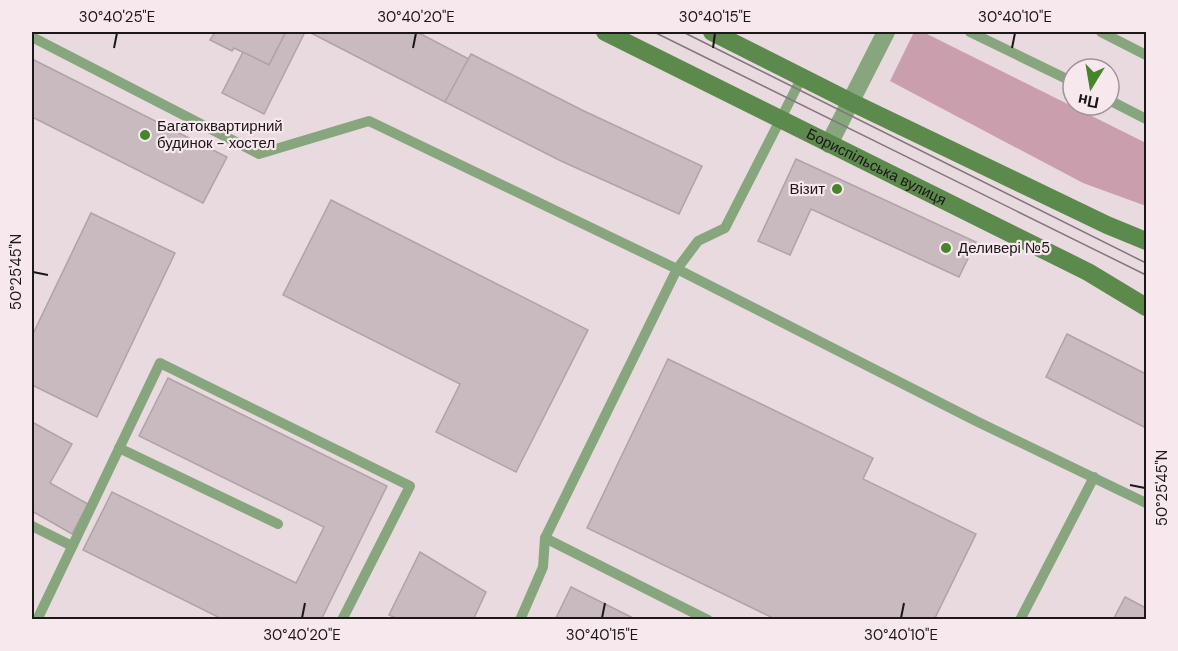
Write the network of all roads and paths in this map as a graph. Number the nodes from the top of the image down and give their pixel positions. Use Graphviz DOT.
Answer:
graph roads {
  1 [pos="605,32"];
  2 [pos="712,32"];
  3 [pos="886,32"];
  4 [pos="970,32"];
  5 [pos="1101,32"];
  6 [pos="32,37"];
  7 [pos="1146,55"];
  8 [pos="1061,76"];
  9 [pos="802,77"];
  10 [pos="851,102"];
  11 [pos="1121,106"];
  12 [pos="1146,119"];
  13 [pos="780,120"];
  14 [pos="830,144"];
  15 [pos="1146,241"];
  16 [pos="677,269"];
  17 [pos="1146,307"];
  18 [pos="119,448"];
  19 [pos="1094,477"];
  20 [pos="1146,503"];
  21 [pos="278,524"];
  22 [pos="32,526"];
  23 [pos="544,538"];
  24 [pos="72,546"];
  25 [pos="37,620"];
  26 [pos="342,620"];
  27 [pos="520,620"];
  28 [pos="708,620"];
  29 [pos="1020,620"];
  1 -- 13 [label="main road, Бориспільська вулиця"];
  2 -- 9 [label="main road"];
  3 -- 10 [label="street"];
  4 -- 8 [label="lane"];
  5 -- 7 [label="lane"];
  6 -- 16 [label="lane"];
  9 -- 10 [label="main road"];
  9 -- 13 [label="lane"];
  10 -- 14 [label="street"];
  10 -- 15 [label="main road"];
  11 -- 12 [label="lane"];
  13 -- 14 [label="main road, Бориспільська вулиця"];
  13 -- 16 [label="lane"];
  14 -- 17 [label="main road, Бориспільська вулиця"];
  16 -- 19 [label="lane"];
  16 -- 23 [label="lane"];
  18 -- 21 [label="lane"];
  18 -- 24 [label="lane"];
  18 -- 26 [label="lane"];
  19 -- 20 [label="lane"];
  19 -- 29 [label="lane"];
  22 -- 24 [label="lane"];
  23 -- 27 [label="lane"];
  23 -- 28 [label="lane"];
  24 -- 25 [label="lane"];
}
